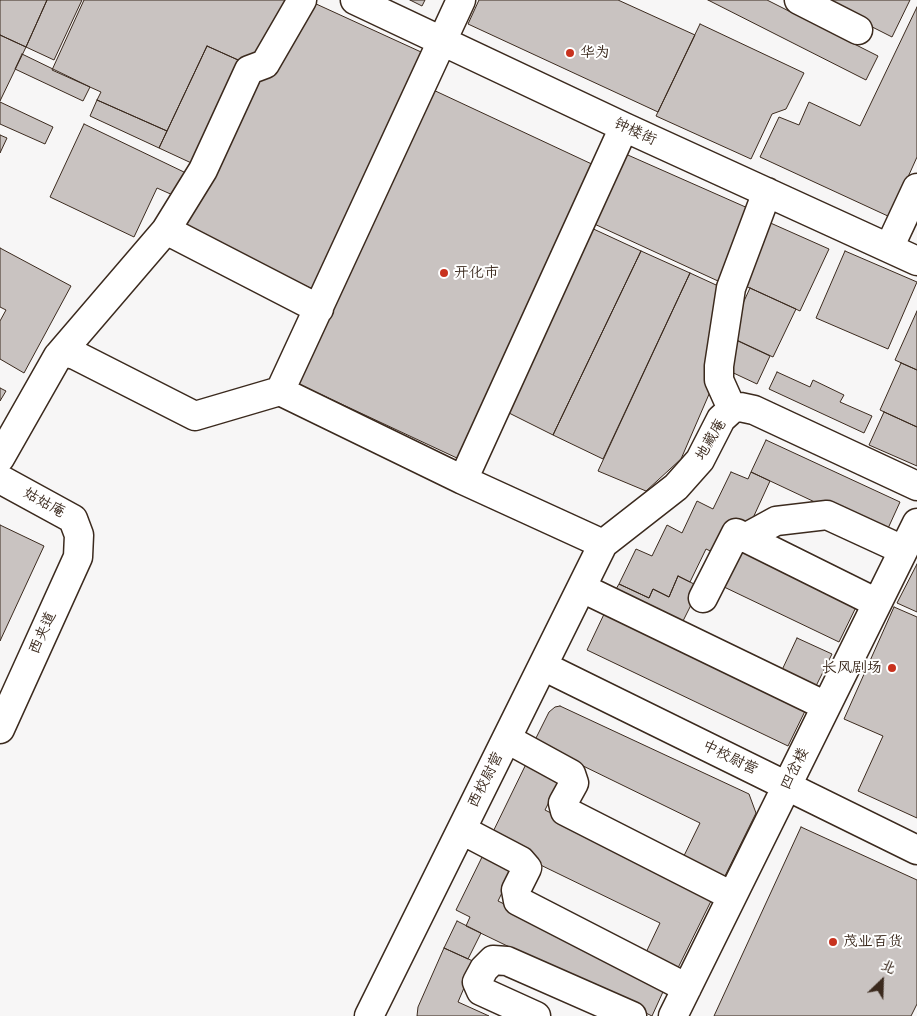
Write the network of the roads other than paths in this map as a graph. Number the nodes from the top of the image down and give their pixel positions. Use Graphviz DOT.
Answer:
graph roads {
  1 [pos="302,0"];
  2 [pos="354,0"];
  3 [pos="461,0"];
  4 [pos="799,0"];
  5 [pos="858,30"];
  6 [pos="443,42"];
  7 [pos="624,127"];
  8 [pos="917,188"];
  9 [pos="767,192"];
  10 [pos="166,230"];
  11 [pos="890,248"];
  12 [pos="917,261"];
  13 [pos="319,309"];
  14 [pos="58,356"];
  15 [pos="280,391"];
  16 [pos="732,409"];
  17 [pos="0,458"];
  18 [pos="0,479"];
  19 [pos="463,480"];
  20 [pos="917,486"];
  21 [pos="0,488"];
  22 [pos="917,523"];
  23 [pos="74,534"];
  24 [pos="745,538"];
  25 [pos="604,544"];
  26 [pos="903,550"];
  27 [pos="582,588"];
  28 [pos="703,598"];
  29 [pos="877,603"];
  30 [pos="543,666"];
  31 [pos="0,706"];
  32 [pos="826,706"];
  33 [pos="0,730"];
  34 [pos="507,739"];
  35 [pos="786,786"];
  36 [pos="462,830"];
  37 [pos="917,850"];
  38 [pos="732,896"];
  39 [pos="686,988"];
  40 [pos="585,1007"];
  41 [pos="369,1016"];
  42 [pos="536,1016"];
  43 [pos="632,1016"];
  44 [pos="673,1016"];
  1 -- 10 [label="street"];
  2 -- 6 [label="street, 钟楼街"];
  3 -- 6 [label="street"];
  4 -- 5 [label="street"];
  6 -- 7 [label="street, 钟楼街"];
  6 -- 13 [label="street"];
  7 -- 9 [label="street, 钟楼街"];
  7 -- 19 [label="street"];
  8 -- 11 [label="street"];
  9 -- 11 [label="street, 钟楼街"];
  9 -- 16 [label="street"];
  10 -- 13 [label="street"];
  10 -- 14 [label="street"];
  11 -- 12 [label="street, 钟楼街"];
  13 -- 15 [label="street"];
  14 -- 15 [label="street"];
  14 -- 17 [label="street"];
  15 -- 19 [label="street"];
  16 -- 20 [label="street, 地藏庵"];
  16 -- 25 [label="street, 地藏庵"];
  18 -- 23 [label="street, 姑姑庵"];
  19 -- 25 [label="street"];
  21 -- 23 [label="street, 姑姑庵"];
  22 -- 26 [label="street, 四岔楼"];
  23 -- 31 [label="street, 西夹道"];
  23 -- 33 [label="street, 西夹道"];
  24 -- 26 [label="street"];
  24 -- 28 [label="street"];
  24 -- 29 [label="street"];
  25 -- 27 [label="street, 西校尉营"];
  26 -- 29 [label="street, 四岔楼"];
  27 -- 30 [label="street, 西校尉营"];
  27 -- 32 [label="street"];
  29 -- 32 [label="street, 四岔楼"];
  30 -- 34 [label="street, 西校尉营"];
  30 -- 35 [label="street, 中校尉营"];
  32 -- 35 [label="street, 四岔楼"];
  34 -- 36 [label="street, 西校尉营"];
  34 -- 38 [label="street"];
  35 -- 37 [label="street, 中校尉营"];
  35 -- 38 [label="street, 四岔楼"];
  36 -- 39 [label="street"];
  36 -- 41 [label="street, 西校尉营"];
  38 -- 39 [label="street, 四岔楼"];
  39 -- 44 [label="street, 四岔楼"];
  40 -- 42 [label="street"];
  40 -- 43 [label="street"];
}
